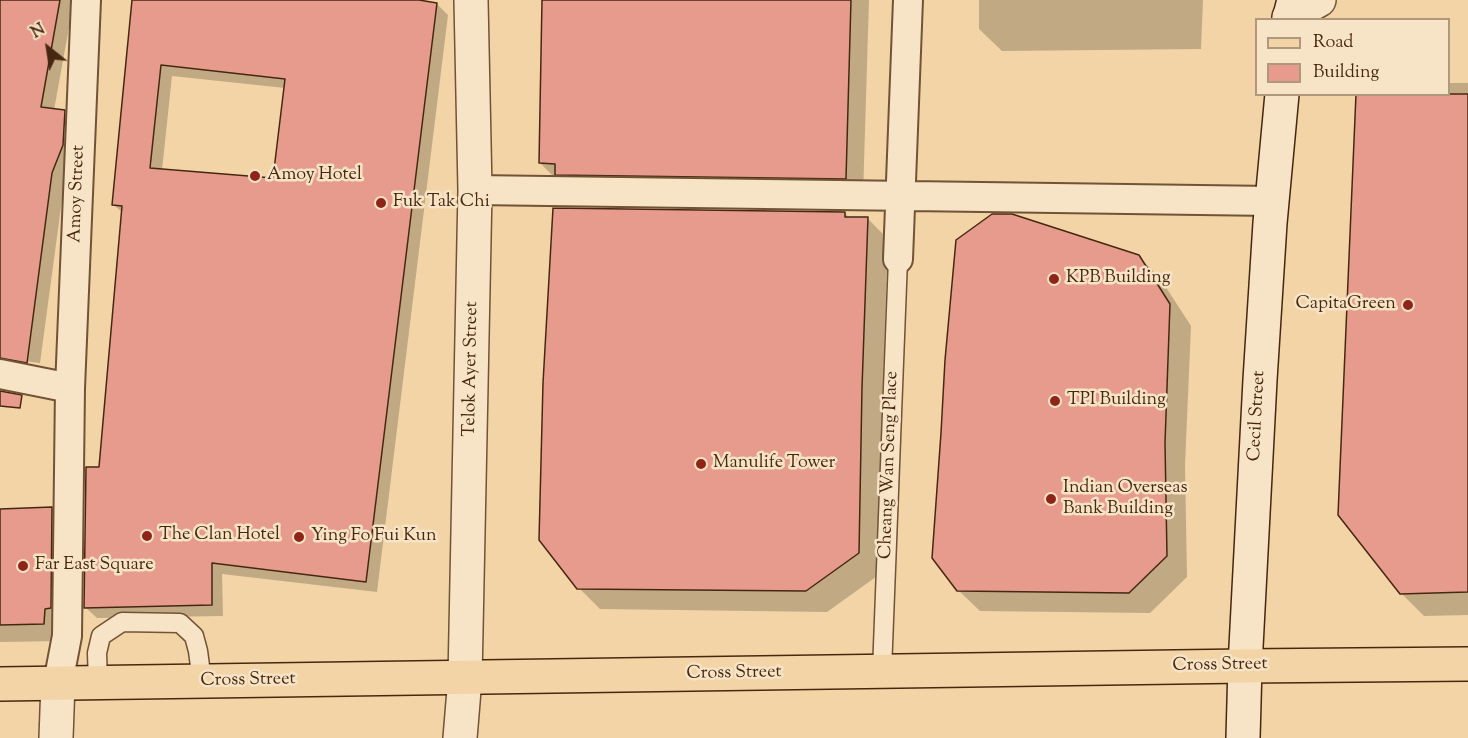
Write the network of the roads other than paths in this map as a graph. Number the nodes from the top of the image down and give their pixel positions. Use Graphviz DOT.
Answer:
graph roads {
  1 [pos="86,0"];
  2 [pos="471,0"];
  3 [pos="908,0"];
  4 [pos="1319,0"];
  5 [pos="1291,12"];
  6 [pos="1282,96"];
  7 [pos="475,190"];
  8 [pos="900,196"];
  9 [pos="1272,201"];
  10 [pos="898,259"];
  11 [pos="0,374"];
  12 [pos="70,388"];
  13 [pos="1468,664"];
  14 [pos="1245,666"];
  15 [pos="882,671"];
  16 [pos="465,678"];
  17 [pos="202,681"];
  18 [pos="58,683"];
  19 [pos="98,683"];
  20 [pos="0,684"];
  21 [pos="56,738"];
  22 [pos="460,738"];
  23 [pos="1243,738"];
  1 -- 12 [label="street, Amoy Street"];
  2 -- 7 [label="street, Telok Ayer Street"];
  3 -- 8 [label="street"];
  4 -- 5 [label="street"];
  6 -- 9 [label="street, Cecil Street"];
  7 -- 8 [label="street"];
  7 -- 16 [label="street, Telok Ayer Street"];
  8 -- 9 [label="street"];
  8 -- 10 [label="street"];
  9 -- 14 [label="street, Cecil Street"];
  10 -- 15 [label="lane, Cheang Wan Seng Place"];
  11 -- 12 [label="street"];
  12 -- 18 [label="street, Amoy Street"];
  13 -- 14 [label="main road, Cross Street"];
  14 -- 15 [label="main road, Cross Street"];
  14 -- 23 [label="street, Cecil Street"];
  15 -- 16 [label="main road, Cross Street"];
  16 -- 17 [label="main road, Cross Street"];
  16 -- 22 [label="street, Telok Ayer Street"];
  17 -- 19 [label="main road, Cross Street"];
  17 -- 19 [label="lane"];
  18 -- 19 [label="main road, Cross Street"];
  18 -- 20 [label="main road, Cross Street"];
  18 -- 21 [label="street"];
}
